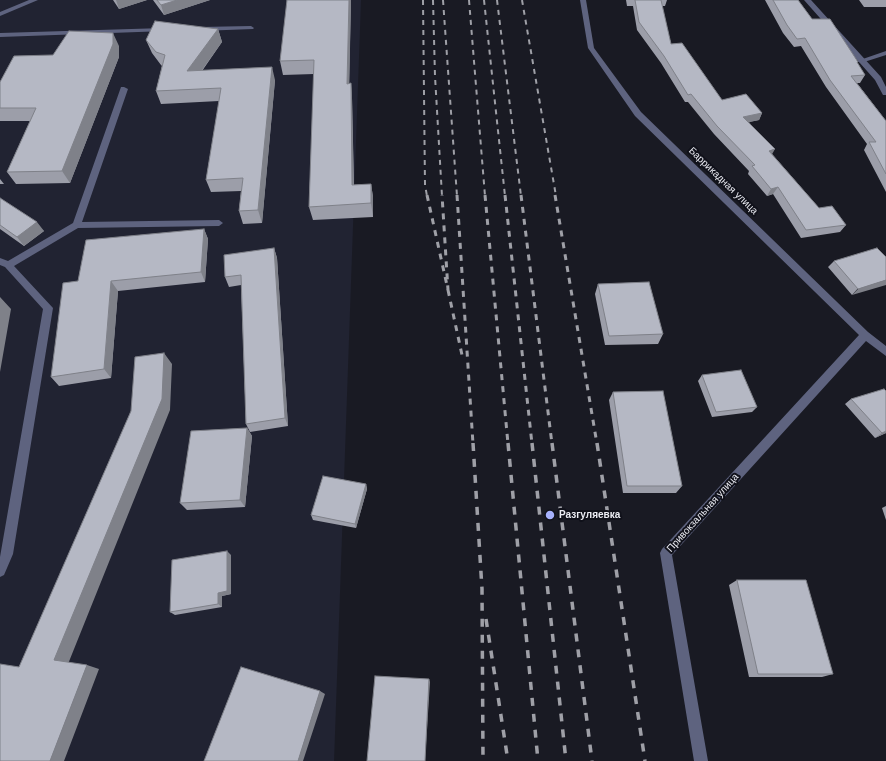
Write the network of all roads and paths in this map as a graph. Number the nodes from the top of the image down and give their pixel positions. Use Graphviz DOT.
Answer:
graph roads {
  1 [pos="35,0"];
  2 [pos="583,0"];
  3 [pos="807,0"];
  4 [pos="0,14"];
  5 [pos="251,28"];
  6 [pos="189,29"];
  7 [pos="174,30"];
  8 [pos="0,35"];
  9 [pos="886,53"];
  10 [pos="861,61"];
  11 [pos="124,89"];
  12 [pos="886,93"];
  13 [pos="219,223"];
  14 [pos="77,225"];
  15 [pos="4,263"];
  16 [pos="865,335"];
  17 [pos="886,352"];
  18 [pos="0,571"];
  19 [pos="701,761"];
  1 -- 4 [label="street"];
  2 -- 16 [label="street, Баррикадная улица"];
  3 -- 10 [label="street"];
  5 -- 6 [label="street"];
  7 -- 8 [label="street"];
  9 -- 10 [label="street"];
  10 -- 12 [label="street"];
  11 -- 14 [label="street"];
  13 -- 14 [label="street"];
  14 -- 15 [label="street"];
  15 -- 18 [label="street"];
  16 -- 17 [label="street, Баррикадная улица"];
  16 -- 19 [label="street, Привокзальная улица"];
}
